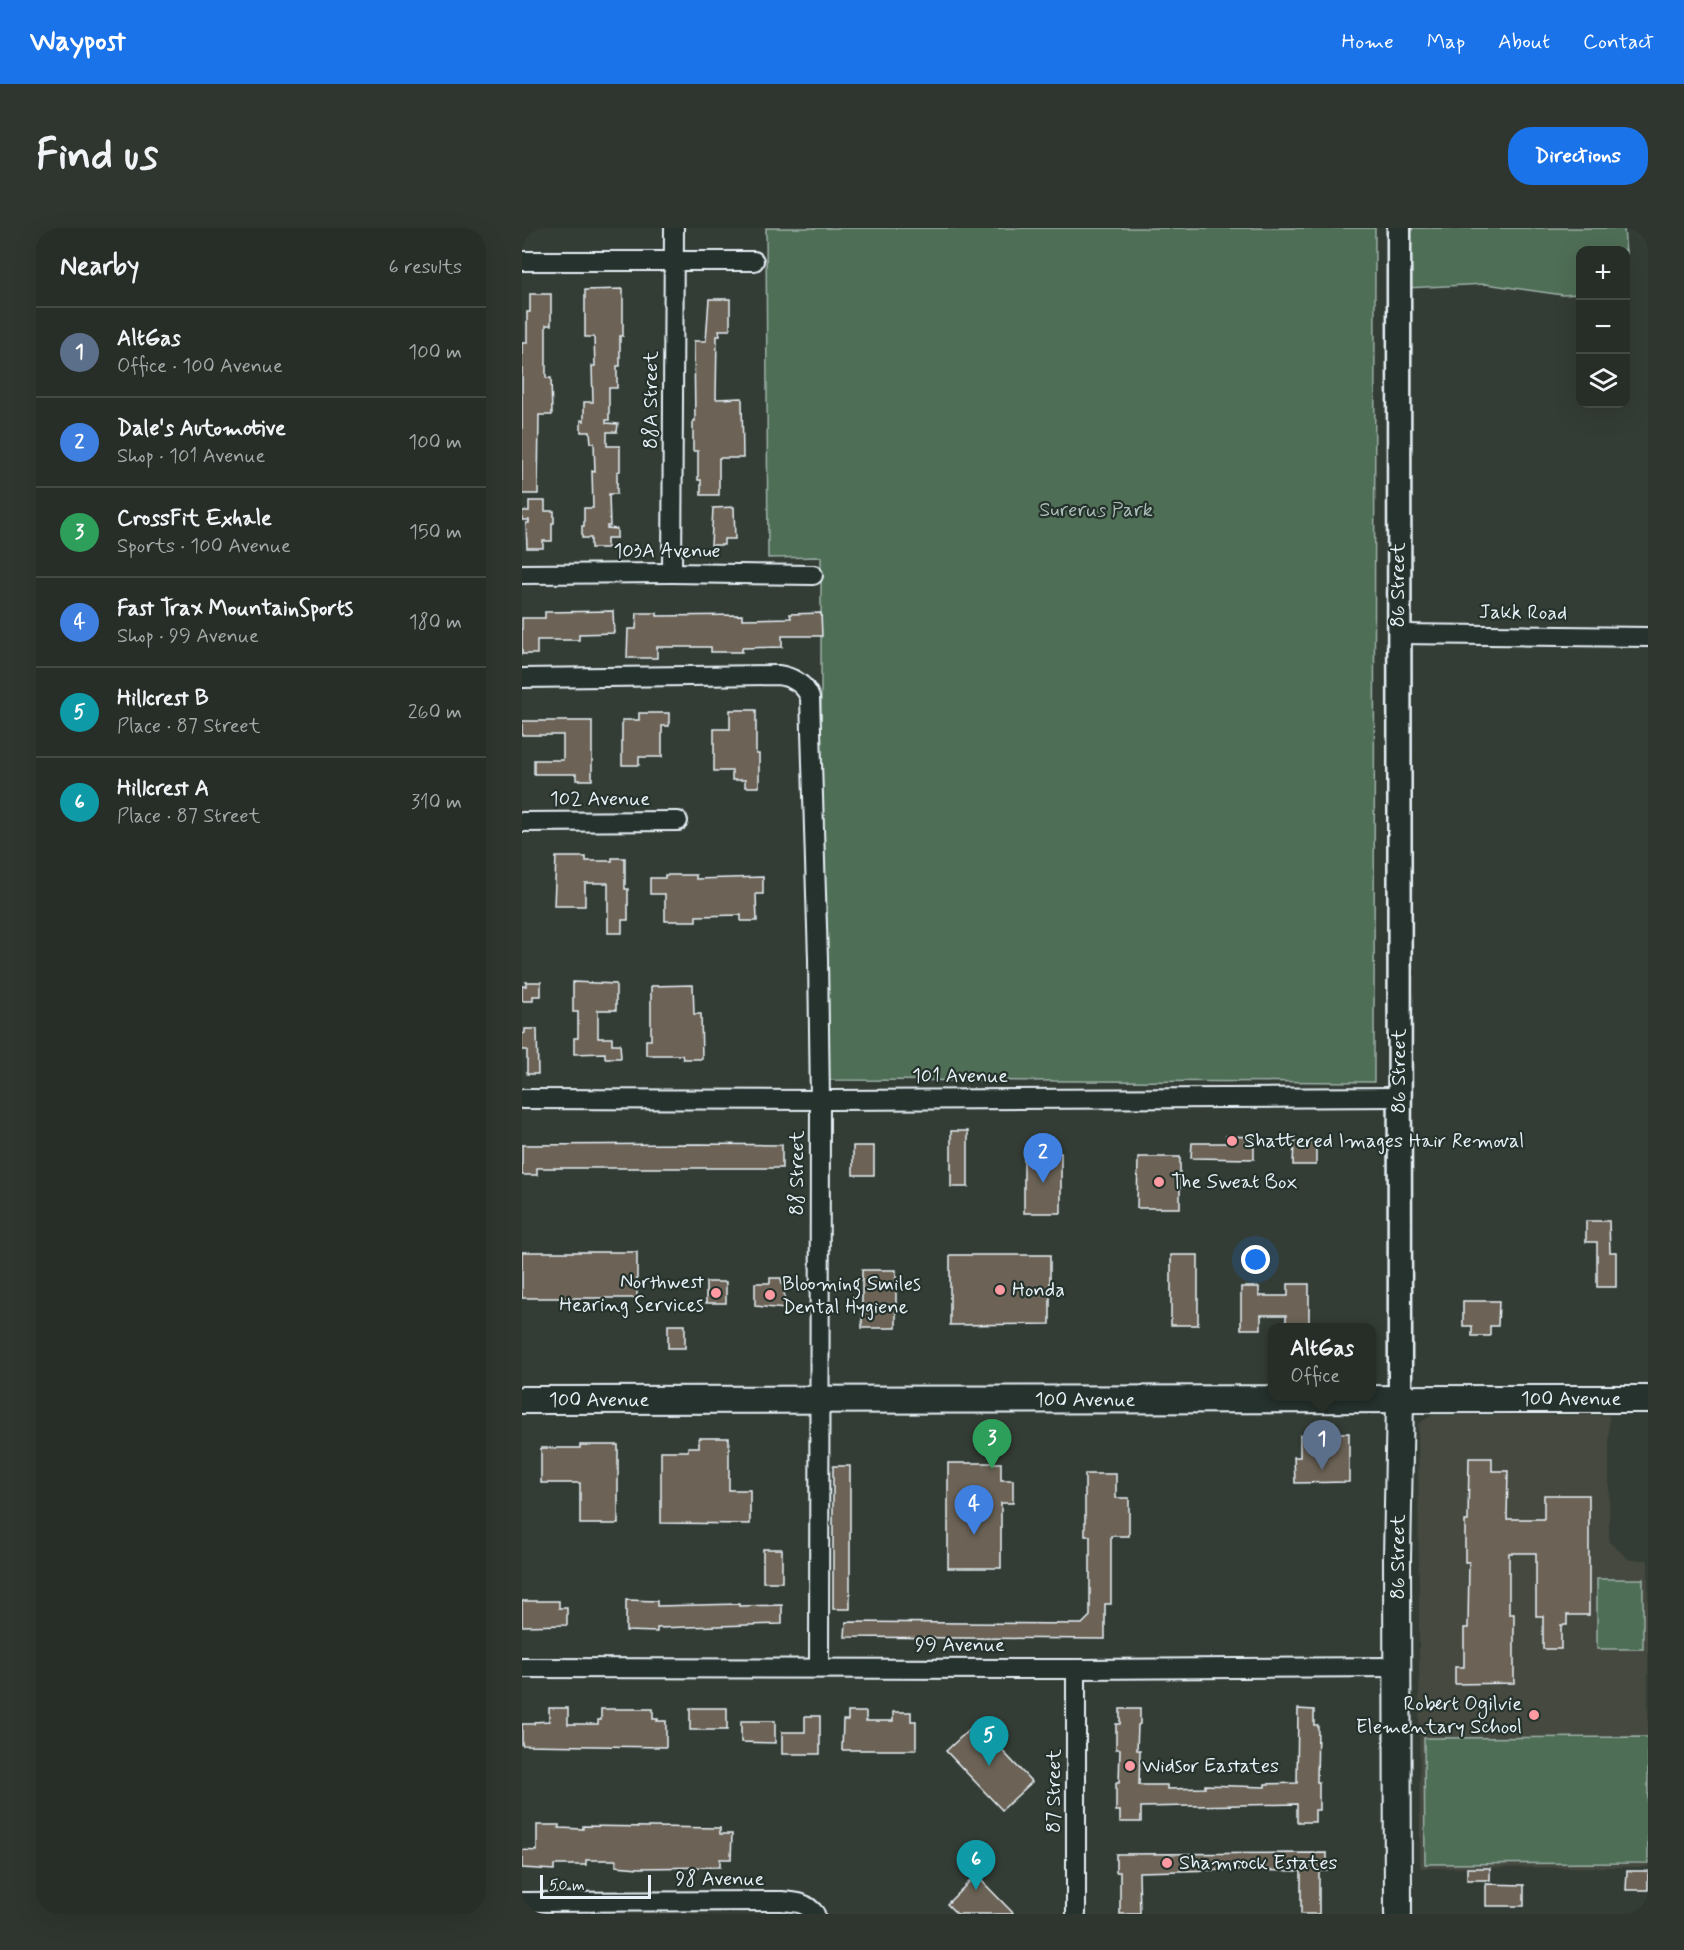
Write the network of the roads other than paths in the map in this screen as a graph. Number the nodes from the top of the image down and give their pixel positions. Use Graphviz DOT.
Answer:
graph roads {
  1 [pos="674,228"];
  2 [pos="1399,228"];
  3 [pos="522,261"];
  4 [pos="674,261"];
  5 [pos="754,261"];
  6 [pos="672,573"];
  7 [pos="522,574"];
  8 [pos="813,575"];
  9 [pos="1398,634"];
  10 [pos="1648,637"];
  11 [pos="522,678"];
  12 [pos="678,821"];
  13 [pos="522,822"];
  14 [pos="1399,1097"];
  15 [pos="522,1099"];
  16 [pos="820,1100"];
  17 [pos="1648,1399"];
  18 [pos="522,1400"];
  19 [pos="1268,1400"];
  20 [pos="1376,1400"];
  21 [pos="1400,1400"];
  22 [pos="819,1401"];
  23 [pos="819,1667"];
  24 [pos="1397,1667"];
  25 [pos="522,1668"];
  26 [pos="1076,1669"];
  27 [pos="522,1902"];
  28 [pos="812,1911"];
  29 [pos="1076,1914"];
  30 [pos="1398,1914"];
  1 -- 4 [label="street, 88A Street"];
  2 -- 9 [label="street, 86 Street"];
  3 -- 4 [label="street"];
  4 -- 5 [label="street"];
  4 -- 6 [label="street, 88A Street"];
  6 -- 7 [label="street, 103A Avenue"];
  6 -- 8 [label="street, 103A Avenue"];
  9 -- 10 [label="street, Jakk Road"];
  9 -- 14 [label="street, 86 Street"];
  11 -- 16 [label="street, 88 Street"];
  12 -- 13 [label="street, 102 Avenue"];
  14 -- 16 [label="street, 101 Avenue"];
  14 -- 21 [label="street, 86 Street"];
  15 -- 16 [label="street, 101 Avenue"];
  16 -- 22 [label="street, 88 Street"];
  17 -- 21 [label="main road, 100 Avenue"];
  18 -- 22 [label="main road, 100 Avenue"];
  19 -- 22 [label="main road, 100 Avenue"];
  20 -- 21 [label="main road, 100 Avenue"];
  21 -- 24 [label="main road, 86 Street"];
  22 -- 23 [label="street, 88 Street"];
  23 -- 25 [label="street, 99 Avenue"];
  23 -- 26 [label="street, 99 Avenue"];
  24 -- 26 [label="street, 99 Avenue"];
  24 -- 30 [label="main road, 86 Street"];
  26 -- 29 [label="street, 87 Street"];
  27 -- 28 [label="street, 98 Avenue"];
}
